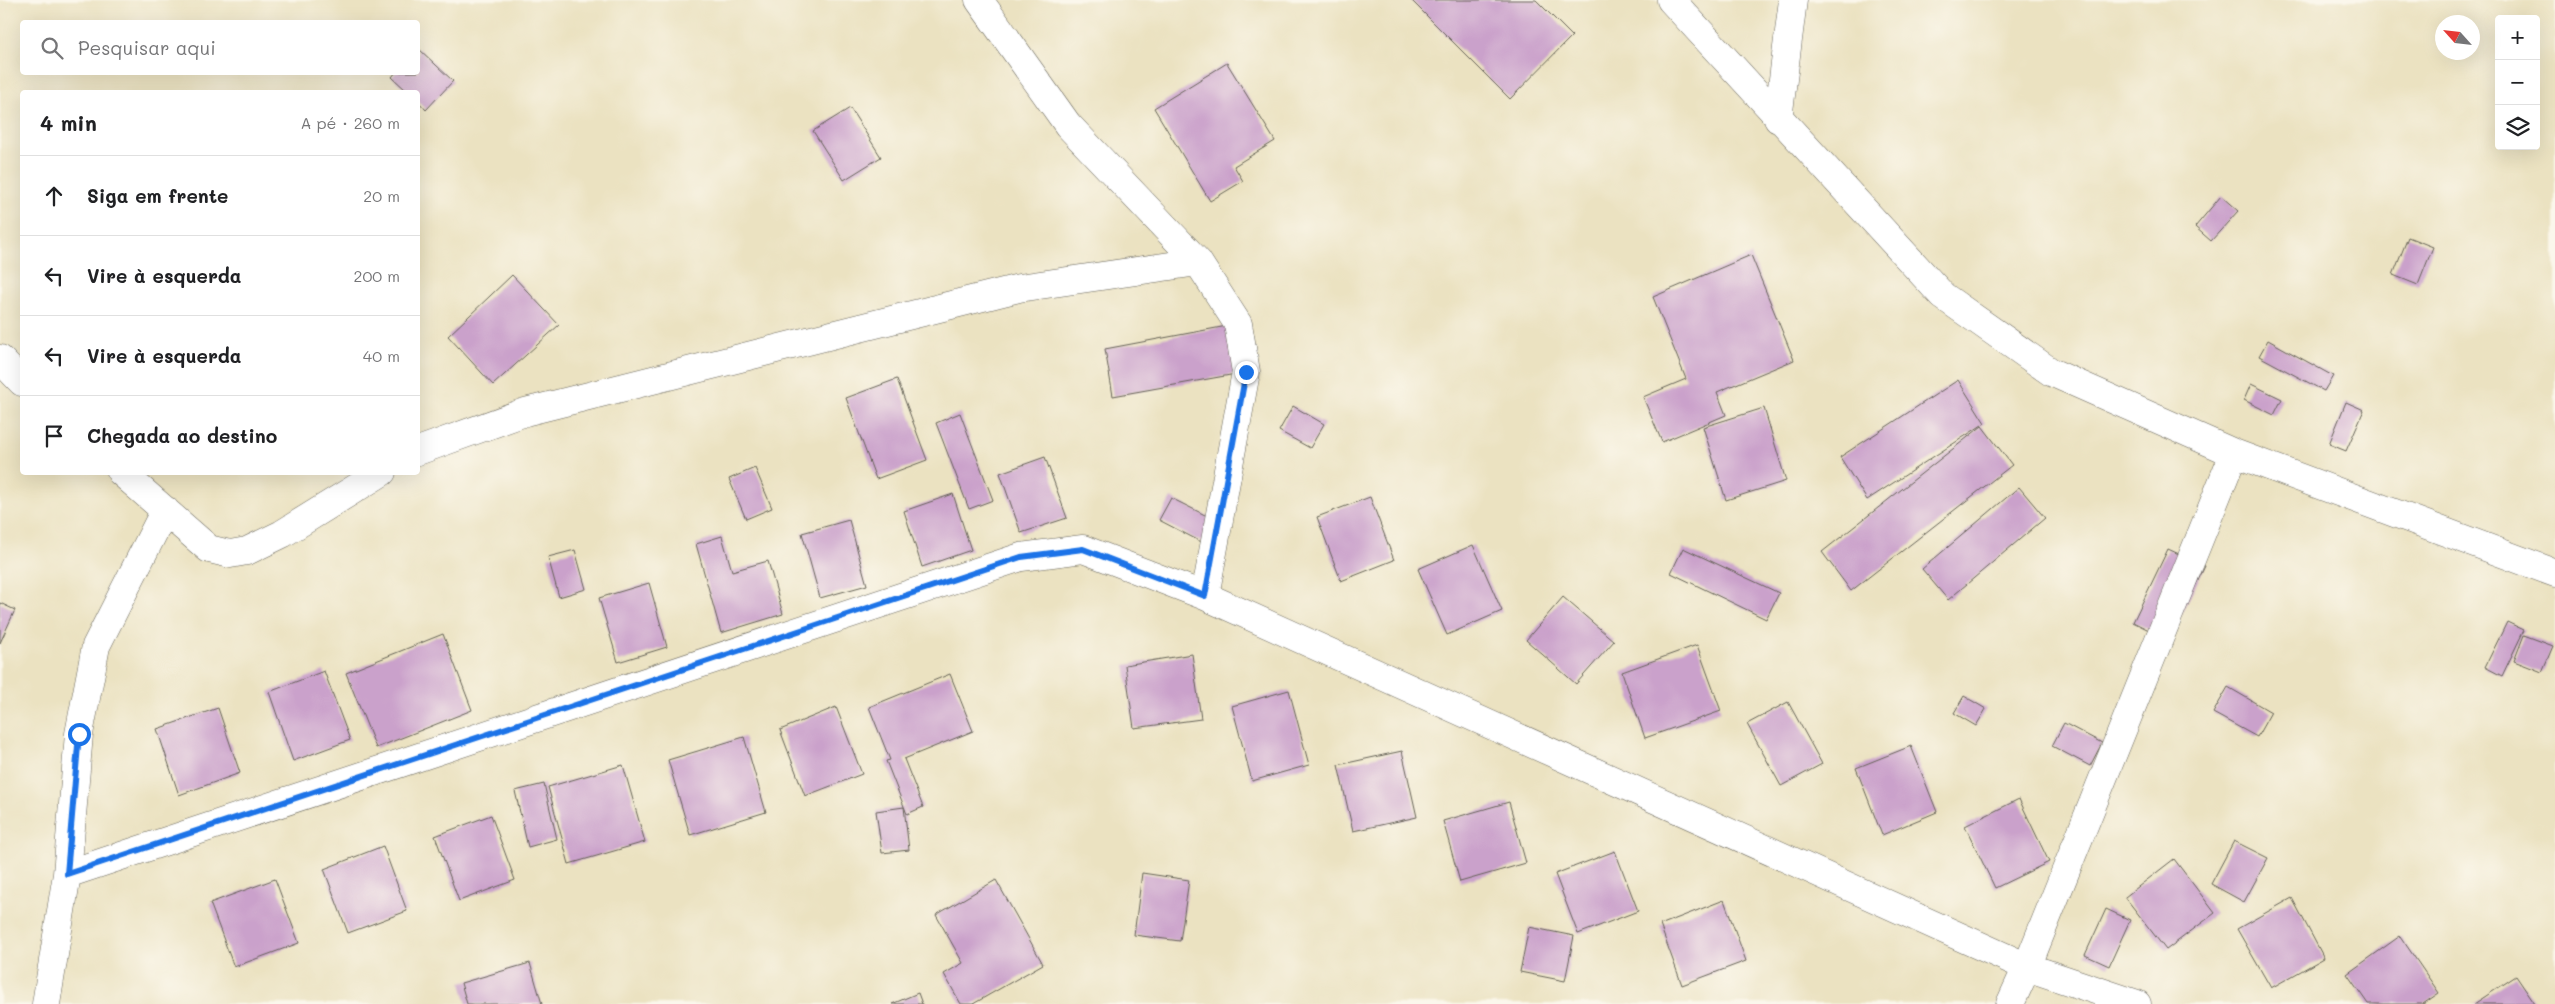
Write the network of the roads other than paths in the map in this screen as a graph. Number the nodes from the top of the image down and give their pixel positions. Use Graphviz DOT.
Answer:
graph roads {
  1 [pos="978,0"];
  2 [pos="1671,0"];
  3 [pos="1793,0"];
  4 [pos="1778,119"];
  5 [pos="1198,262"];
  6 [pos="0,359"];
  7 [pos="20,380"];
  8 [pos="420,450"];
  9 [pos="2234,453"];
  10 [pos="124,475"];
  11 [pos="377,475"];
  12 [pos="165,510"];
  13 [pos="2555,573"];
  14 [pos="1205,596"];
  15 [pos="67,874"];
  16 [pos="2027,967"];
  17 [pos="46,1004"];
  18 [pos="2010,1004"];
  19 [pos="2137,1004"];
  1 -- 5 [label="street"];
  2 -- 4 [label="street"];
  3 -- 4 [label="street"];
  4 -- 9 [label="street"];
  5 -- 8 [label="street"];
  5 -- 14 [label="street"];
  6 -- 7 [label="street"];
  9 -- 13 [label="street"];
  9 -- 16 [label="street"];
  10 -- 12 [label="street"];
  11 -- 12 [label="street"];
  12 -- 15 [label="street"];
  14 -- 15 [label="street"];
  14 -- 16 [label="street"];
  15 -- 17 [label="street"];
  16 -- 18 [label="street"];
  16 -- 19 [label="street"];
}
